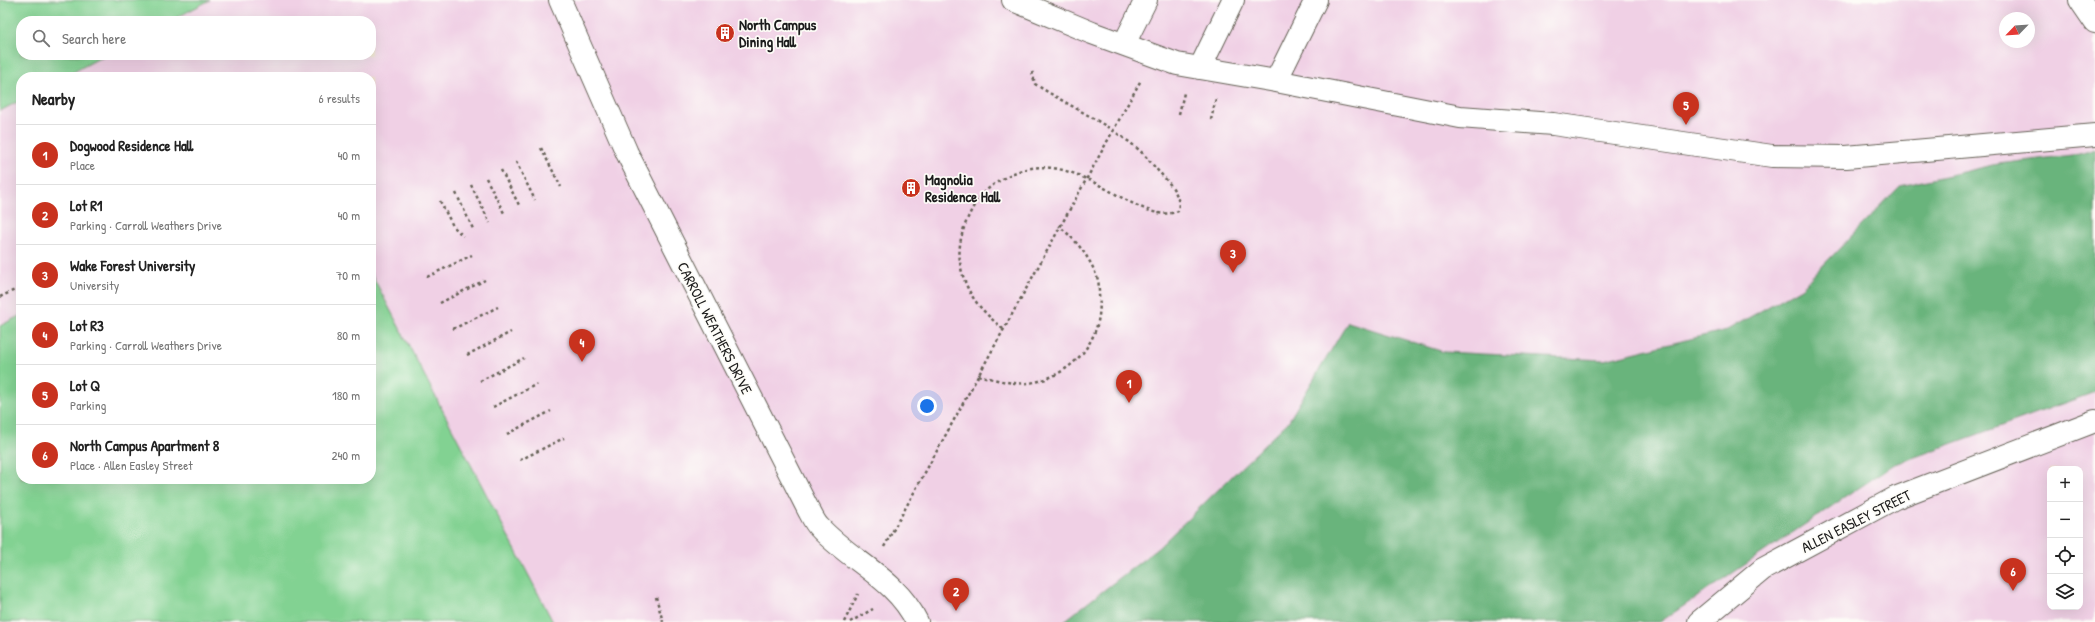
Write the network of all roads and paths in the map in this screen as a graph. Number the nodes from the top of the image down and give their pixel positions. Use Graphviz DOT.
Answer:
graph roads {
  1 [pos="560,0"];
  2 [pos="1014,0"];
  3 [pos="1146,0"];
  4 [pos="1233,0"];
  5 [pos="1316,0"];
  6 [pos="2080,0"];
  7 [pos="1057,8"];
  8 [pos="2095,22"];
  9 [pos="1124,44"];
  10 [pos="1200,68"];
  11 [pos="1032,71"];
  12 [pos="1142,77"];
  13 [pos="1276,81"];
  14 [pos="1112,130"];
  15 [pos="2095,135"];
  16 [pos="541,148"];
  17 [pos="516,162"];
  18 [pos="501,170"];
  19 [pos="486,178"];
  20 [pos="1086,178"];
  21 [pos="471,185"];
  22 [pos="561,187"];
  23 [pos="456,193"];
  24 [pos="535,200"];
  25 [pos="440,201"];
  26 [pos="520,207"];
  27 [pos="505,215"];
  28 [pos="490,223"];
  29 [pos="1059,226"];
  30 [pos="474,231"];
  31 [pos="463,236"];
  32 [pos="472,255"];
  33 [pos="427,277"];
  34 [pos="485,280"];
  35 [pos="16,290"];
  36 [pos="0,298"];
  37 [pos="440,303"];
  38 [pos="498,307"];
  39 [pos="453,329"];
  40 [pos="1003,329"];
  41 [pos="511,332"];
  42 [pos="467,355"];
  43 [pos="524,358"];
  44 [pos="978,375"];
  45 [pos="480,381"];
  46 [pos="537,384"];
  47 [pos="493,408"];
  48 [pos="551,412"];
  49 [pos="2095,421"];
  50 [pos="507,434"];
  51 [pos="564,438"];
  52 [pos="520,460"];
  53 [pos="882,550"];
  54 [pos="859,592"];
  55 [pos="656,597"];
  56 [pos="663,622"];
  57 [pos="844,622"];
  58 [pos="917,622"];
  59 [pos="1699,622"];
  1 -- 58 [label="street, CARROLL WEATHERS DRIVE"];
  2 -- 7 [label="street"];
  3 -- 9 [label="street"];
  4 -- 10 [label="street"];
  5 -- 13 [label="street"];
  6 -- 8 [label="street"];
  7 -- 9 [label="street"];
  9 -- 10 [label="street"];
  10 -- 13 [label="street"];
  11 -- 14 [label="path"];
  12 -- 14 [label="path"];
  13 -- 15 [label="street"];
  14 -- 20 [label="path"];
  14 -- 20 [label="path"];
  16 -- 22 [label="path"];
  17 -- 24 [label="path"];
  18 -- 26 [label="path"];
  19 -- 27 [label="path"];
  20 -- 29 [label="path"];
  20 -- 40 [label="path"];
  21 -- 28 [label="path"];
  23 -- 30 [label="path"];
  25 -- 31 [label="path"];
  29 -- 40 [label="path"];
  29 -- 44 [label="path"];
  32 -- 33 [label="path"];
  34 -- 37 [label="path"];
  35 -- 36 [label="path"];
  38 -- 39 [label="path"];
  40 -- 44 [label="path"];
  41 -- 42 [label="path"];
  43 -- 45 [label="path"];
  44 -- 53 [label="path"];
  46 -- 47 [label="path"];
  48 -- 50 [label="path"];
  49 -- 59 [label="street, ALLEN EASLEY STREET"];
  51 -- 52 [label="path"];
  54 -- 57 [label="path"];
  55 -- 56 [label="path"];
}
